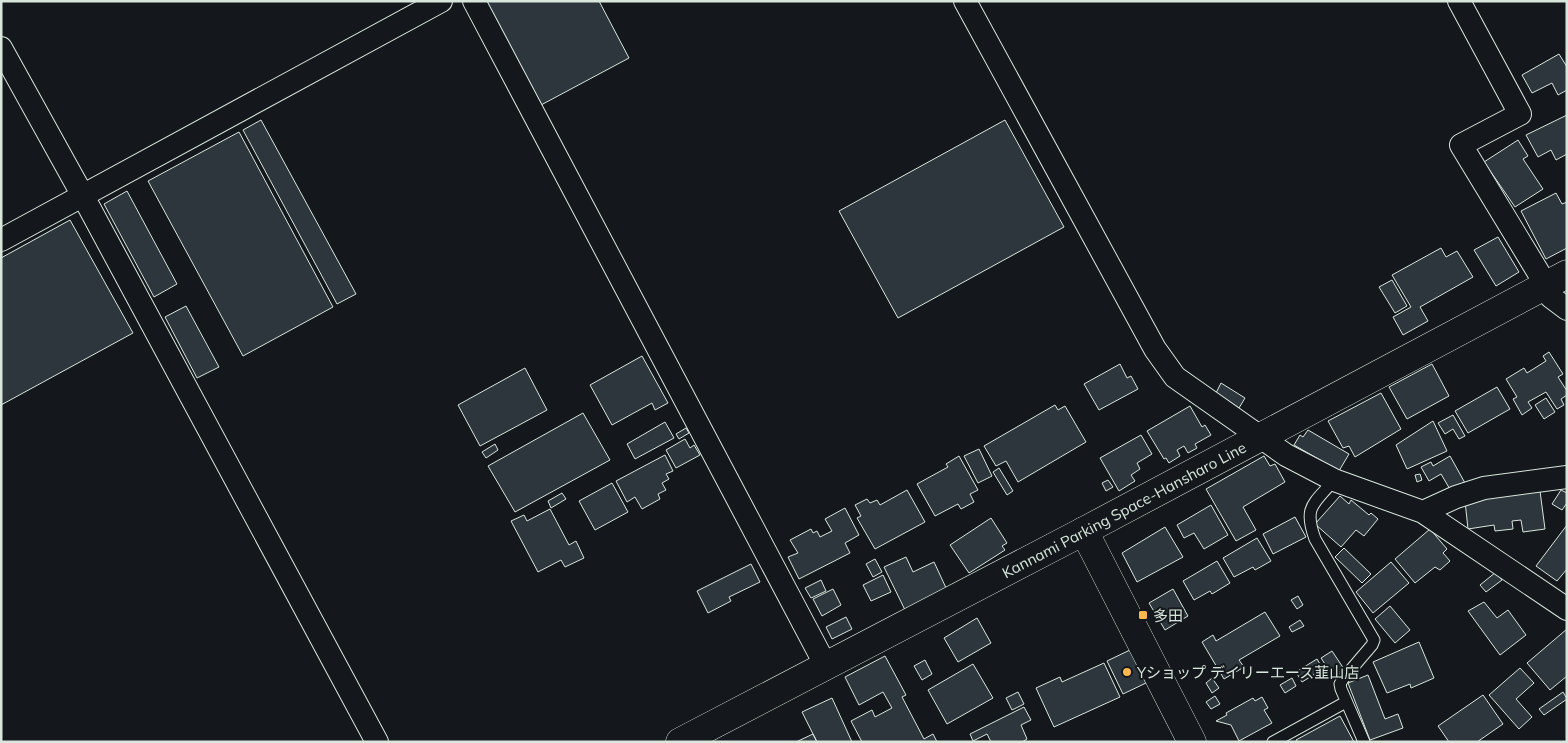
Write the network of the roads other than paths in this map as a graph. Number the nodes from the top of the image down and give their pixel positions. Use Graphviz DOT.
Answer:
graph roads {
  1 [pos="441,1"];
  2 [pos="474,1"];
  3 [pos="966,1"];
  4 [pos="1459,1"];
  5 [pos="1,48"];
  6 [pos="83,196"];
  7 [pos="1,240"];
  8 [pos="1552,282"];
  9 [pos="1567,310"];
  10 [pos="1259,437"];
  11 [pos="1567,477"];
  12 [pos="1334,480"];
  13 [pos="1423,512"];
  14 [pos="1084,531"];
  15 [pos="1567,609"];
  16 [pos="826,666"];
  17 [pos="1346,702"];
  18 [pos="377,742"];
  19 [pos="680,742"];
  20 [pos="1192,742"];
  21 [pos="1273,742"];
  22 [pos="1364,742"];
  1 -- 6 [label="street"];
  2 -- 16 [label="street"];
  3 -- 10 [label="street"];
  4 -- 8 [label="street"];
  5 -- 6 [label="street"];
  6 -- 7 [label="street"];
  6 -- 18 [label="street"];
  8 -- 9 [label="street"];
  8 -- 10 [label="main road, Kannami Parking Space-Hansharo Line"];
  10 -- 12 [label="street"];
  10 -- 14 [label="main road, Kannami Parking Space-Hansharo Line"];
  11 -- 13 [label="street"];
  12 -- 13 [label="street"];
  12 -- 17 [label="lane"];
  13 -- 15 [label="street"];
  14 -- 16 [label="main road, Kannami Parking Space-Hansharo Line"];
  14 -- 20 [label="main road"];
  16 -- 19 [label="main road, Kannami Parking Space-Hansharo Line"];
  17 -- 21 [label="lane"];
  17 -- 22 [label="lane"];
}
